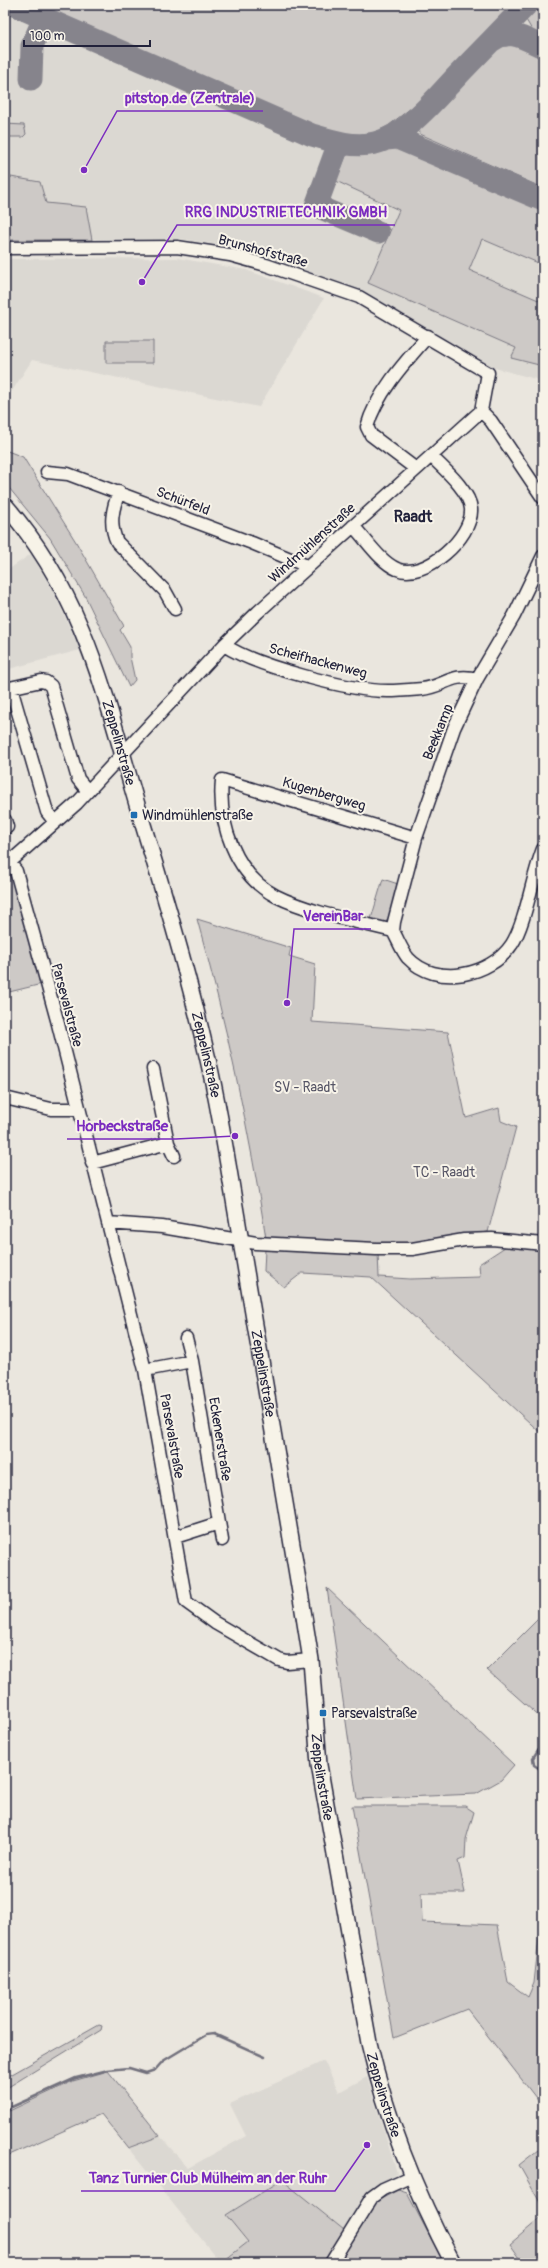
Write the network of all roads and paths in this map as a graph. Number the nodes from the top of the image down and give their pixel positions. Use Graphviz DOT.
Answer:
graph roads {
  1 [pos="5,248"];
  2 [pos="428,336"];
  3 [pos="481,411"];
  4 [pos="432,456"];
  5 [pos="416,469"];
  6 [pos="47,472"];
  7 [pos="118,492"];
  8 [pos="543,498"];
  9 [pos="5,505"];
  10 [pos="353,526"];
  11 [pos="543,556"];
  12 [pos="307,566"];
  13 [pos="175,610"];
  14 [pos="224,645"];
  15 [pos="477,678"];
  16 [pos="8,688"];
  17 [pos="123,754"];
  18 [pos="87,790"];
  19 [pos="55,822"];
  20 [pos="416,838"];
  21 [pos="543,849"];
  22 [pos="8,860"];
  23 [pos="393,931"];
  24 [pos="153,1069"];
  25 [pos="5,1098"];
  26 [pos="78,1109"];
  27 [pos="168,1143"];
  28 [pos="174,1156"];
  29 [pos="92,1163"];
  30 [pos="108,1224"];
  31 [pos="242,1241"];
  32 [pos="543,1244"];
  33 [pos="186,1338"];
  34 [pos="192,1361"];
  35 [pos="146,1370"];
  36 [pos="219,1523"];
  37 [pos="175,1537"];
  38 [pos="222,1540"];
  39 [pos="311,1660"];
  40 [pos="412,2176"];
  41 [pos="332,2263"];
  42 [pos="453,2263"];
  1 -- 2 [label="street, Brunshofstraße"];
  2 -- 3 [label="street, Brunshofstraße"];
  2 -- 5 [label="street"];
  3 -- 4 [label="street, Windmühlenstraße"];
  3 -- 8 [label="street"];
  4 -- 5 [label="street, Windmühlenstraße"];
  4 -- 10 [label="street"];
  5 -- 10 [label="street, Windmühlenstraße"];
  6 -- 7 [label="street, Schürfeld"];
  7 -- 12 [label="street, Schürfeld"];
  7 -- 13 [label="street"];
  9 -- 17 [label="main road, Zeppelinstraße"];
  10 -- 12 [label="street, Windmühlenstraße"];
  11 -- 15 [label="street, Beekkamp"];
  12 -- 14 [label="street, Windmühlenstraße"];
  14 -- 15 [label="street, Scheifhackenweg"];
  14 -- 17 [label="street, Windmühlenstraße"];
  15 -- 20 [label="street, Beekkamp"];
  16 -- 18 [label="street"];
  16 -- 19 [label="street"];
  17 -- 18 [label="street, Windmühlenstraße"];
  17 -- 31 [label="main road, Zeppelinstraße"];
  18 -- 19 [label="street, Windmühlenstraße"];
  19 -- 22 [label="street, Windmühlenstraße"];
  20 -- 23 [label="street, Beekkamp"];
  20 -- 23 [label="street, Kugenbergweg"];
  21 -- 23 [label="street"];
  22 -- 26 [label="street, Parsevalstraße"];
  24 -- 27 [label="street"];
  25 -- 26 [label="street"];
  26 -- 29 [label="street, Parsevalstraße"];
  27 -- 28 [label="street"];
  27 -- 29 [label="street"];
  29 -- 30 [label="street, Parsevalstraße"];
  30 -- 31 [label="street"];
  30 -- 35 [label="street, Parsevalstraße"];
  31 -- 32 [label="street"];
  31 -- 39 [label="main road, Zeppelinstraße"];
  33 -- 34 [label="street, Eckenerstraße"];
  34 -- 35 [label="street"];
  34 -- 36 [label="street, Eckenerstraße"];
  35 -- 37 [label="street, Parsevalstraße"];
  36 -- 37 [label="street"];
  36 -- 38 [label="street, Eckenerstraße"];
  37 -- 39 [label="street, Parsevalstraße"];
  39 -- 40 [label="main road, Zeppelinstraße"];
  40 -- 41 [label="street"];
  40 -- 42 [label="main road, Zeppelinstraße"];
}
